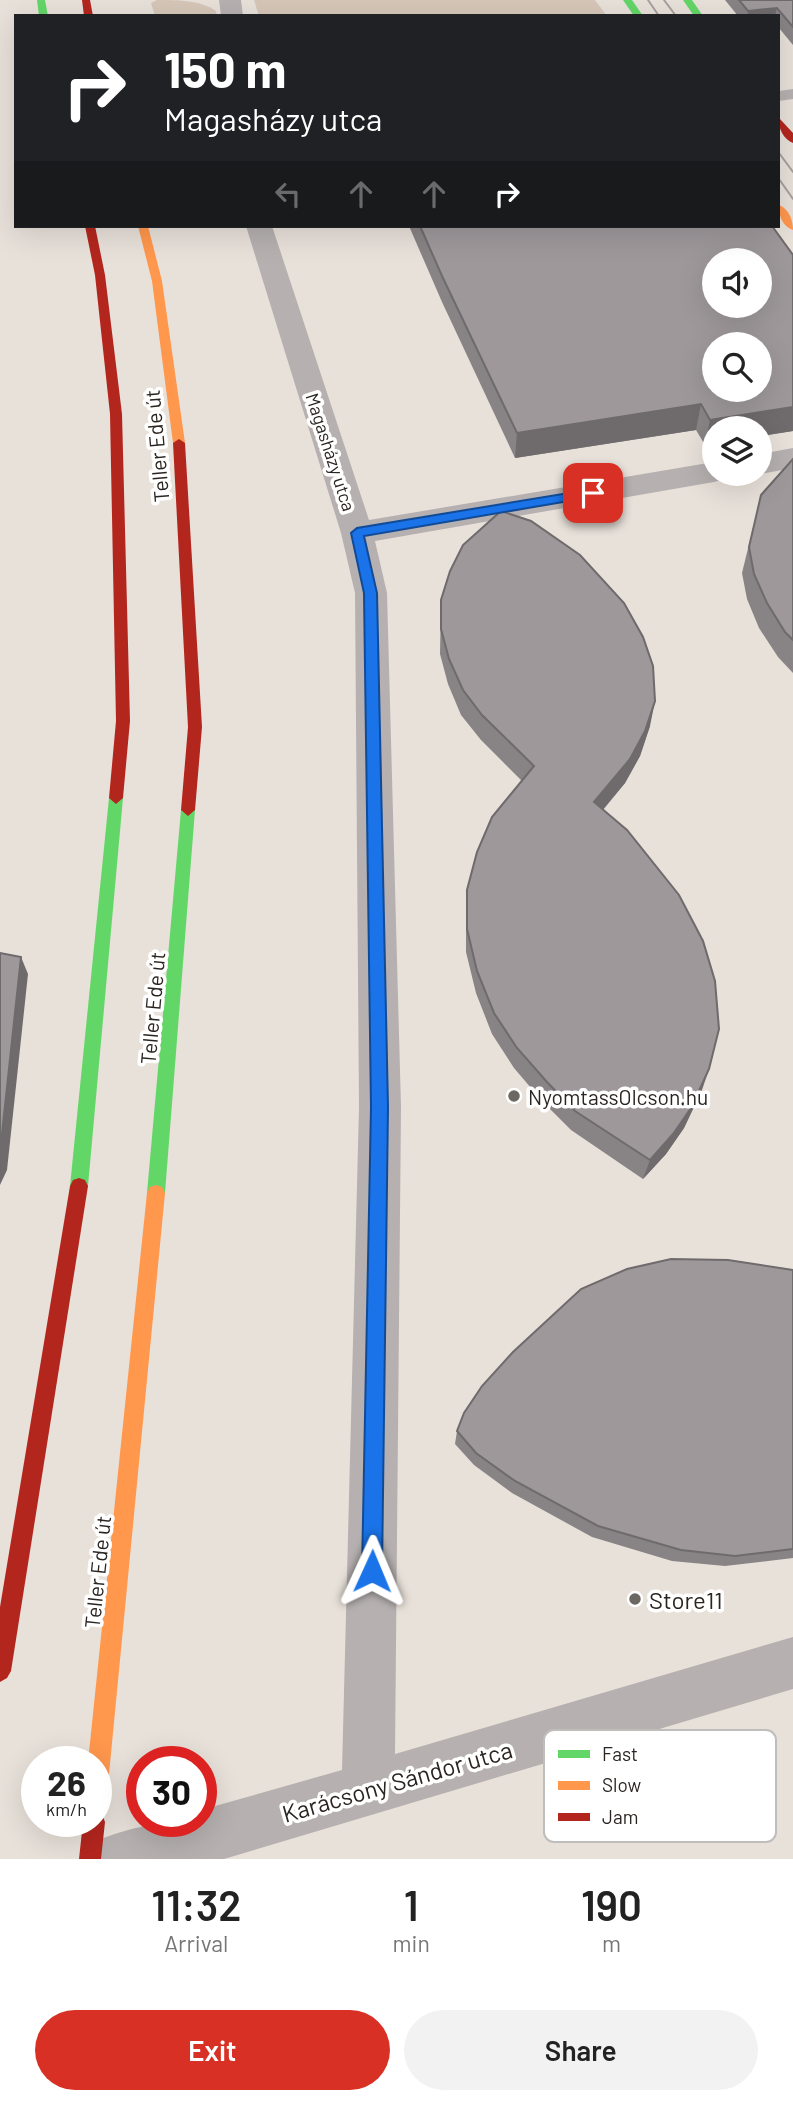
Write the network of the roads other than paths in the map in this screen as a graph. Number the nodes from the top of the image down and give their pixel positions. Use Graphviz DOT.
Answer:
graph roads {
  1 [pos="780,122"];
  2 [pos="793,140"];
  3 [pos="780,209"];
  4 [pos="793,227"];
  5 [pos="90,228"];
  6 [pos="144,228"];
  7 [pos="260,228"];
  8 [pos="793,458"];
  9 [pos="772,462"];
  10 [pos="702,474"];
  11 [pos="357,533"];
  12 [pos="793,1664"];
  13 [pos="0,1671"];
  14 [pos="570,1730"];
  15 [pos="544,1738"];
  16 [pos="101,1746"];
  17 [pos="368,1790"];
  18 [pos="92,1837"];
  19 [pos="90,1859"];
  20 [pos="121,1859"];
  1 -- 2 [label="main road"];
  3 -- 4 [label="main road"];
  5 -- 13 [label="main road, Teller Ede út"];
  6 -- 16 [label="main road, Teller Ede út"];
  7 -- 11 [label="street, Magasházy utca"];
  8 -- 9 [label="street"];
  10 -- 11 [label="street, Magasházy utca"];
  11 -- 17 [label="street"];
  12 -- 14 [label="street, Karácsony Sándor utca"];
  15 -- 17 [label="street, Karácsony Sándor utca"];
  17 -- 20 [label="street, Karácsony Sándor utca"];
  18 -- 19 [label="main road"];
}
